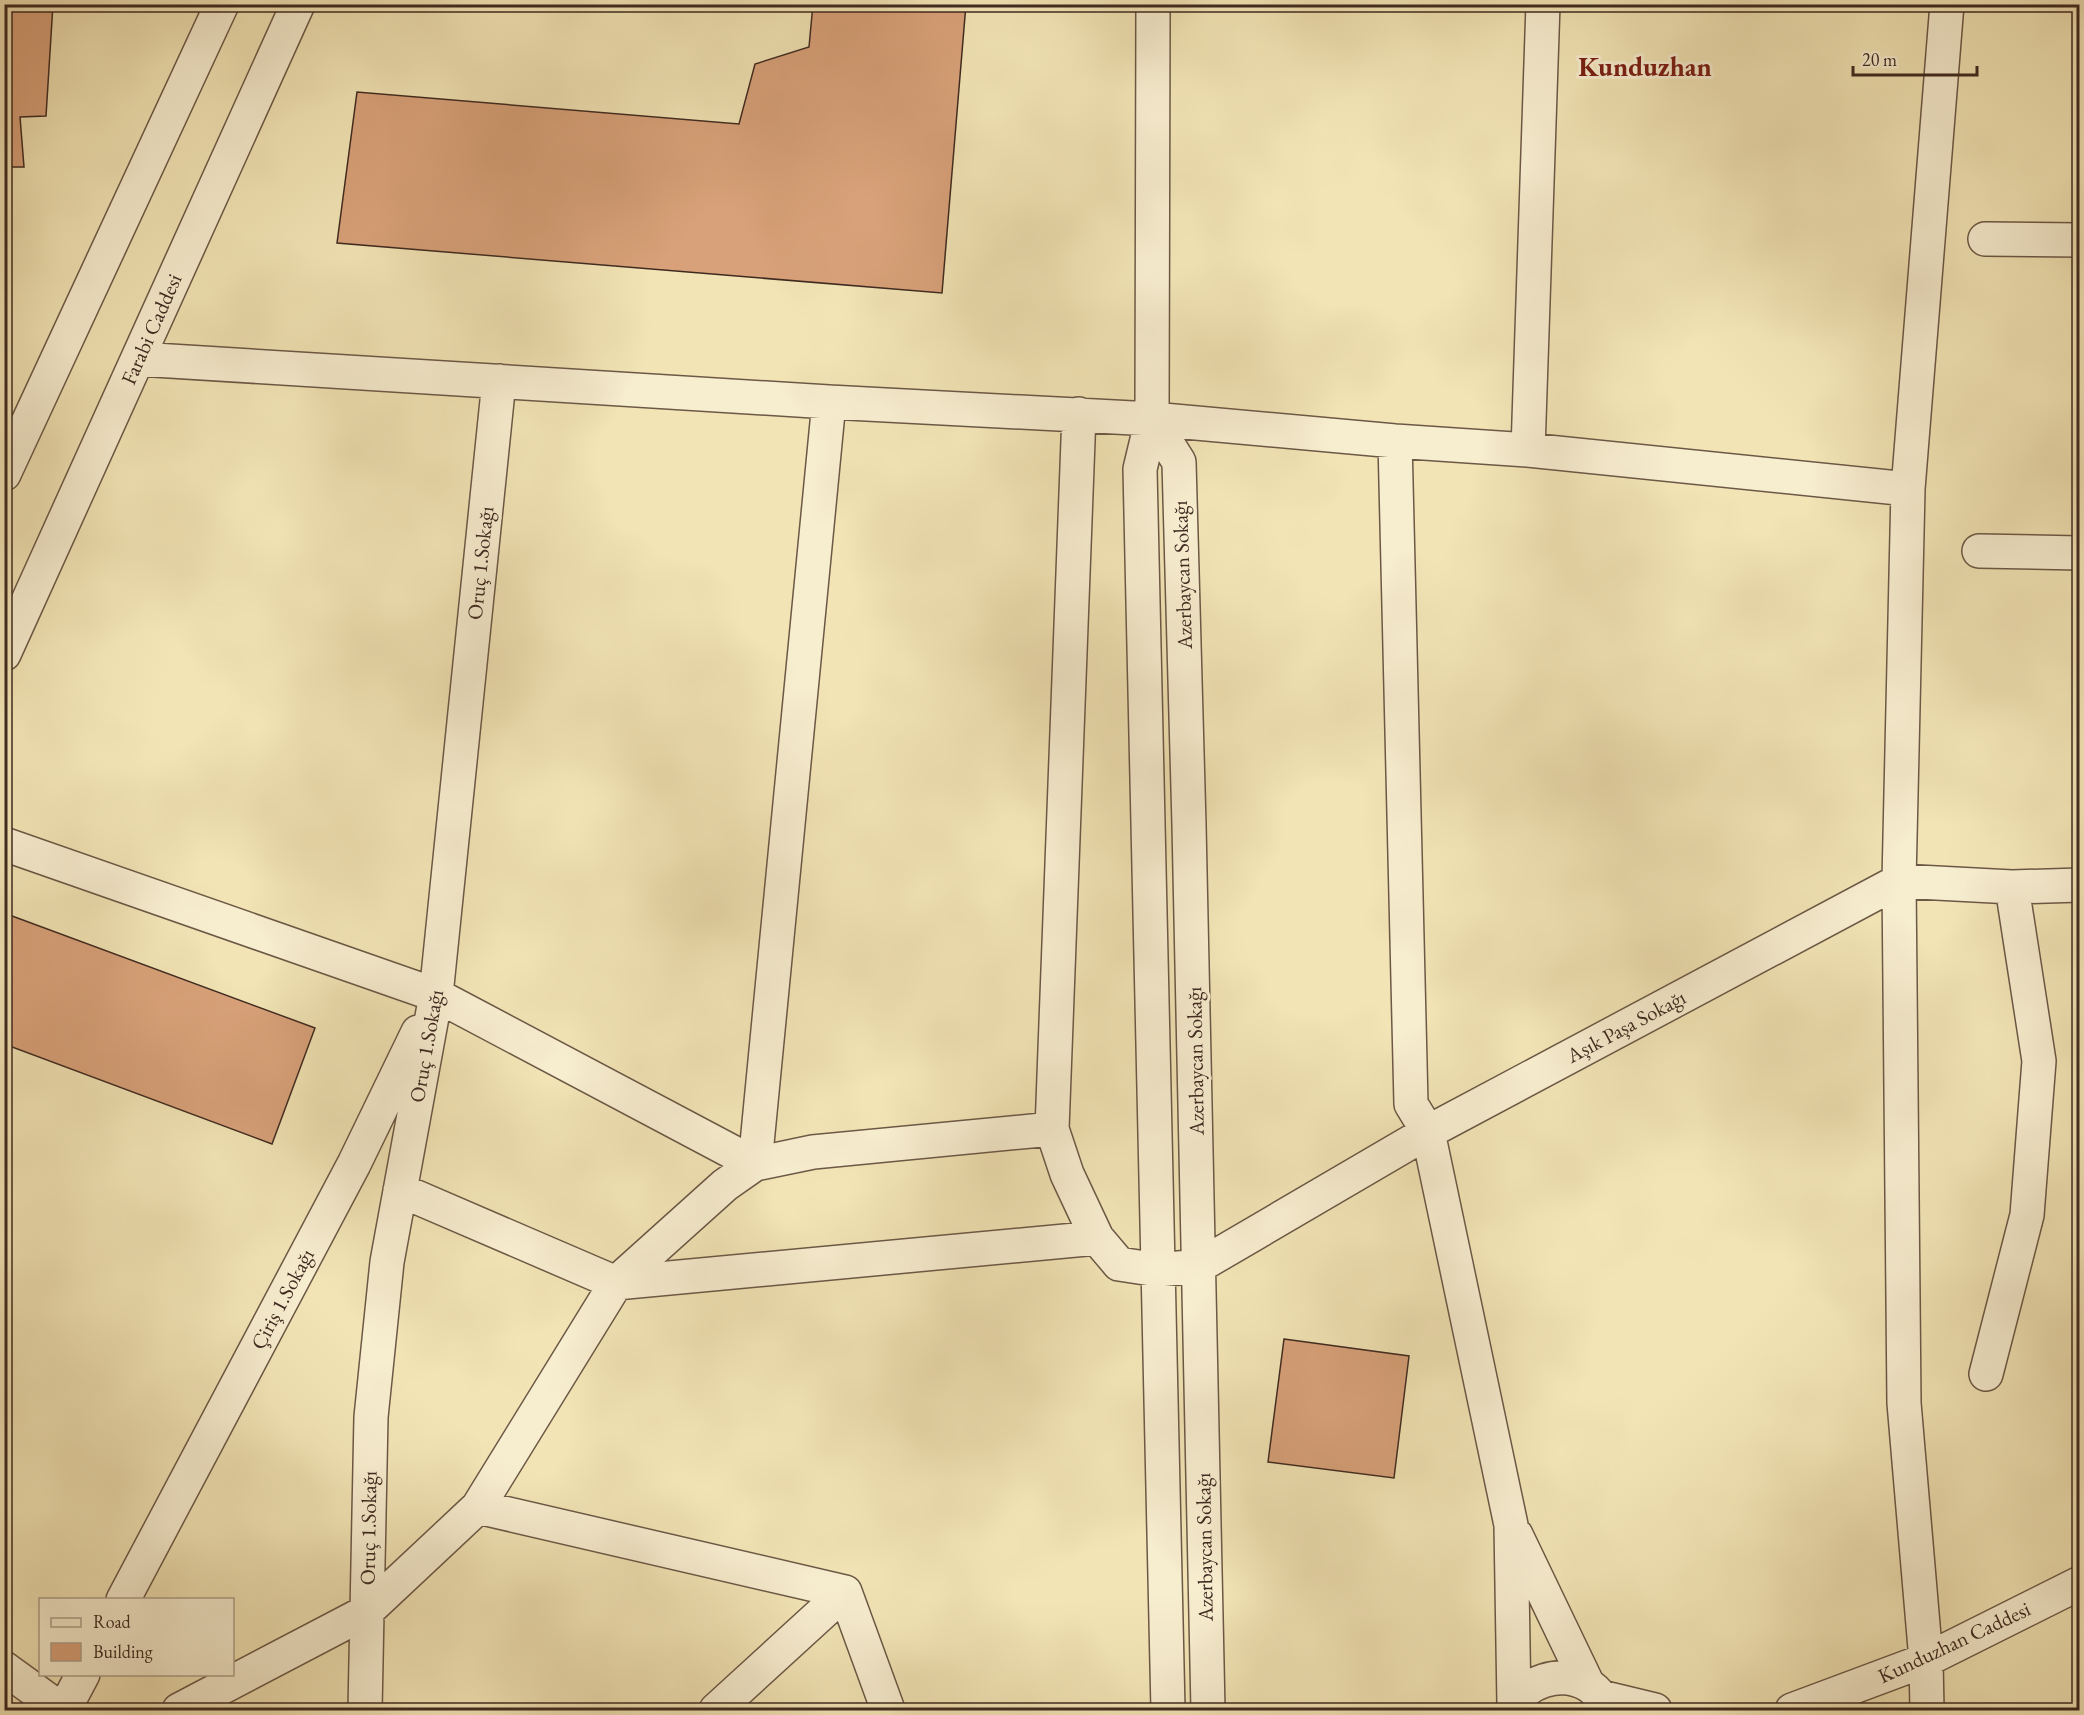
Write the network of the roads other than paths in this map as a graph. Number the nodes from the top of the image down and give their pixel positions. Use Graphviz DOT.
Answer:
graph roads {
  1 [pos="222,4"];
  2 [pos="298,4"];
  3 [pos="1153,4"];
  4 [pos="1543,4"];
  5 [pos="1947,4"];
  6 [pos="1985,239"];
  7 [pos="2079,240"];
  8 [pos="138,359"];
  9 [pos="499,381"];
  10 [pos="829,402"];
  11 [pos="1079,414"];
  12 [pos="1152,419"];
  13 [pos="1395,441"];
  14 [pos="1528,450"];
  15 [pos="4,474"];
  16 [pos="1908,489"];
  17 [pos="1979,551"];
  18 [pos="2079,552"];
  19 [pos="4,654"];
  20 [pos="4,844"];
  21 [pos="1899,881"];
  22 [pos="2079,885"];
  23 [pos="2012,887"];
  24 [pos="436,995"];
  25 [pos="1052,1129"];
  26 [pos="1428,1132"];
  27 [pos="755,1164"];
  28 [pos="400,1190"];
  29 [pos="1097,1238"];
  30 [pos="1199,1266"];
  31 [pos="1158,1270"];
  32 [pos="616,1283"];
  33 [pos="1986,1374"];
  34 [pos="478,1507"];
  35 [pos="1511,1525"];
  36 [pos="2079,1583"];
  37 [pos="845,1592"];
  38 [pos="124,1598"];
  39 [pos="366,1612"];
  40 [pos="1926,1660"];
  41 [pos="4,1668"];
  42 [pos="82,1676"];
  43 [pos="1600,1698"];
  44 [pos="1513,1708"];
  45 [pos="63,1710"];
  46 [pos="179,1710"];
  47 [pos="365,1710"];
  48 [pos="716,1710"];
  49 [pos="888,1710"];
  50 [pos="1168,1710"];
  51 [pos="1208,1710"];
  52 [pos="1655,1710"];
  53 [pos="1792,1710"];
  54 [pos="1927,1710"];
  1 -- 15 [label="street"];
  2 -- 8 [label="street, Farabi Caddesi"];
  3 -- 12 [label="street, Azerbaycan Sokağı"];
  4 -- 14 [label="street"];
  5 -- 16 [label="street"];
  6 -- 7 [label="street"];
  8 -- 9 [label="street"];
  8 -- 19 [label="street, Farabi Caddesi"];
  9 -- 10 [label="street"];
  9 -- 24 [label="street, Oruç 1.Sokağı"];
  10 -- 11 [label="street"];
  10 -- 27 [label="street"];
  11 -- 12 [label="street"];
  11 -- 25 [label="street"];
  12 -- 13 [label="street"];
  12 -- 30 [label="street, Azerbaycan Sokağı"];
  12 -- 31 [label="street, Azerbaycan Sokağı"];
  13 -- 14 [label="street"];
  13 -- 26 [label="street"];
  14 -- 16 [label="street"];
  16 -- 21 [label="street"];
  17 -- 18 [label="street"];
  20 -- 24 [label="street"];
  21 -- 23 [label="street"];
  21 -- 26 [label="street, Aşık Paşa Sokağı"];
  21 -- 40 [label="street"];
  22 -- 23 [label="street"];
  23 -- 33 [label="street"];
  24 -- 27 [label="street"];
  24 -- 28 [label="street, Oruç 1.Sokağı"];
  24 -- 38 [label="street, Çiriş 1.Sokağı"];
  25 -- 27 [label="street"];
  25 -- 29 [label="street"];
  26 -- 30 [label="street, Aşık Paşa Sokağı"];
  26 -- 35 [label="street"];
  27 -- 32 [label="street"];
  28 -- 32 [label="street"];
  28 -- 39 [label="street, Oruç 1.Sokağı"];
  29 -- 31 [label="street"];
  29 -- 32 [label="street"];
  30 -- 31 [label="street"];
  30 -- 51 [label="street, Azerbaycan Sokağı"];
  31 -- 50 [label="street, Azerbaycan Sokağı"];
  32 -- 34 [label="street"];
  34 -- 37 [label="street"];
  34 -- 39 [label="street"];
  35 -- 43 [label="street"];
  35 -- 44 [label="street"];
  36 -- 40 [label="street, Kunduzhan Caddesi"];
  37 -- 48 [label="street"];
  37 -- 49 [label="street"];
  39 -- 46 [label="street"];
  39 -- 47 [label="street, Oruç 1.Sokağı"];
  40 -- 53 [label="street, Kunduzhan Caddesi"];
  40 -- 54 [label="street"];
  41 -- 45 [label="street"];
  42 -- 45 [label="street"];
  43 -- 44 [label="street"];
  43 -- 52 [label="street"];
}
